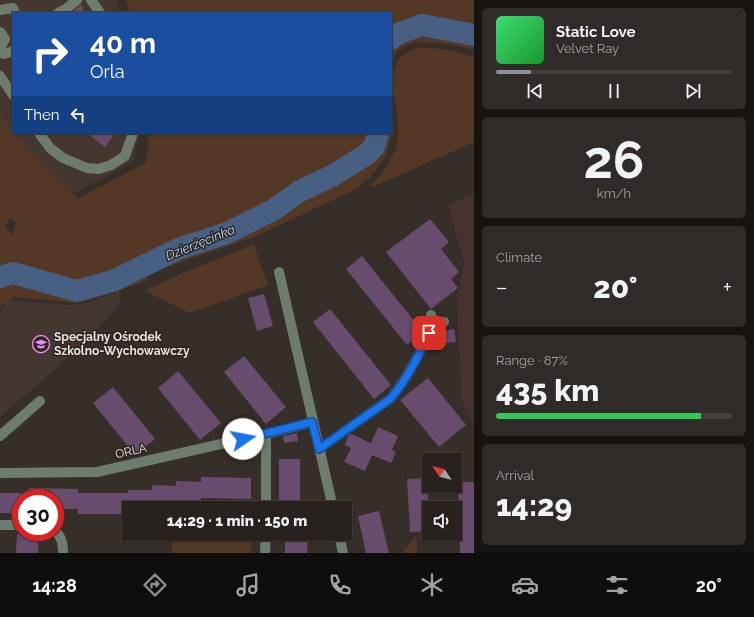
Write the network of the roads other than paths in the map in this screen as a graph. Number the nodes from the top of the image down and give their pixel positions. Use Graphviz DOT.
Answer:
graph roads {
  1 [pos="77,0"];
  2 [pos="91,0"];
  3 [pos="0,10"];
  4 [pos="15,12"];
  5 [pos="60,12"];
  6 [pos="99,12"];
  7 [pos="0,32"];
  8 [pos="0,48"];
  9 [pos="12,51"];
  10 [pos="0,52"];
  11 [pos="0,76"];
  12 [pos="12,94"];
  13 [pos="40,134"];
  14 [pos="133,134"];
  15 [pos="279,272"];
  16 [pos="444,322"];
  17 [pos="40,401"];
  18 [pos="312,422"];
  19 [pos="266,434"];
  20 [pos="0,436"];
  21 [pos="319,449"];
  22 [pos="0,473"];
  23 [pos="266,501"];
  24 [pos="331,501"];
  25 [pos="0,525"];
  26 [pos="12,525"];
  27 [pos="62,541"];
  28 [pos="266,541"];
  29 [pos="340,541"];
  30 [pos="63,553"];
  31 [pos="265,553"];
  32 [pos="343,553"];
  1 -- 5 [label="street"];
  2 -- 6 [label="street"];
  3 -- 4 [label="street"];
  7 -- 8 [label="street"];
  9 -- 10 [label="street"];
  11 -- 12 [label="street"];
  13 -- 14 [label="street"];
  15 -- 18 [label="street"];
  16 -- 21 [label="street"];
  17 -- 20 [label="street"];
  18 -- 19 [label="street, ORLA"];
  18 -- 21 [label="street"];
  19 -- 22 [label="street, ORLA"];
  19 -- 23 [label="street"];
  21 -- 24 [label="street"];
  25 -- 26 [label="street"];
  27 -- 30 [label="street"];
  28 -- 31 [label="street"];
  29 -- 32 [label="street"];
}
